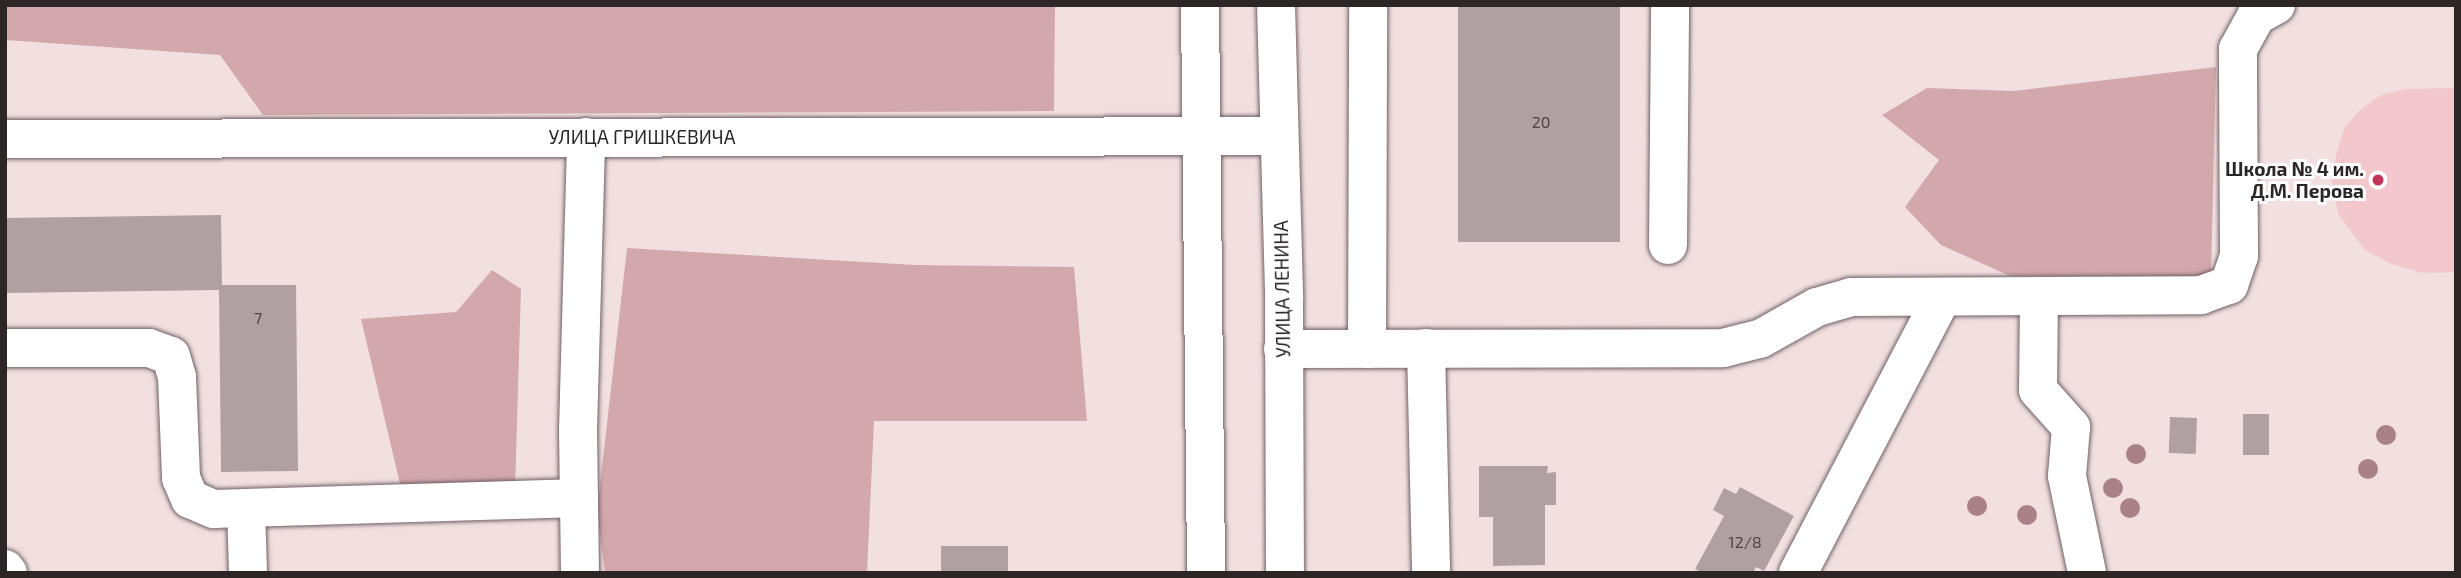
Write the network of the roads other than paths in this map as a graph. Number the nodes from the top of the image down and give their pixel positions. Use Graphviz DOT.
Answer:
graph roads {
  1 [pos="1200,5"];
  2 [pos="1276,5"];
  3 [pos="1368,5"];
  4 [pos="1670,5"];
  5 [pos="2238,5"];
  6 [pos="2276,5"];
  7 [pos="2238,49"];
  8 [pos="1202,136"];
  9 [pos="1279,136"];
  10 [pos="586,137"];
  11 [pos="5,139"];
  12 [pos="1668,245"];
  13 [pos="1942,297"];
  14 [pos="2039,297"];
  15 [pos="5,348"];
  16 [pos="1426,348"];
  17 [pos="1283,349"];
  18 [pos="1367,349"];
  19 [pos="579,498"];
  20 [pos="246,508"];
  21 [pos="248,573"];
  22 [pos="580,573"];
  23 [pos="1206,573"];
  24 [pos="1285,573"];
  25 [pos="1431,573"];
  26 [pos="1798,573"];
  27 [pos="2087,573"];
  1 -- 8 [label="street"];
  2 -- 9 [label="street, УЛИЦА ЛЕНИНА"];
  3 -- 18 [label="street"];
  4 -- 12 [label="street"];
  5 -- 7 [label="street"];
  6 -- 7 [label="street"];
  7 -- 14 [label="street"];
  8 -- 9 [label="street, УЛИЦА ГРИШКЕВИЧА"];
  8 -- 10 [label="street, УЛИЦА ГРИШКЕВИЧА"];
  8 -- 23 [label="street"];
  9 -- 17 [label="street, УЛИЦА ЛЕНИНА"];
  10 -- 11 [label="street, УЛИЦА ГРИШКЕВИЧА"];
  10 -- 19 [label="street"];
  13 -- 14 [label="street"];
  13 -- 16 [label="street"];
  13 -- 26 [label="street"];
  14 -- 27 [label="street"];
  15 -- 20 [label="street"];
  16 -- 18 [label="street"];
  16 -- 25 [label="street"];
  17 -- 18 [label="street"];
  17 -- 24 [label="street, УЛИЦА ЛЕНИНА"];
  19 -- 20 [label="street"];
  19 -- 22 [label="street"];
  20 -- 21 [label="street"];
}
